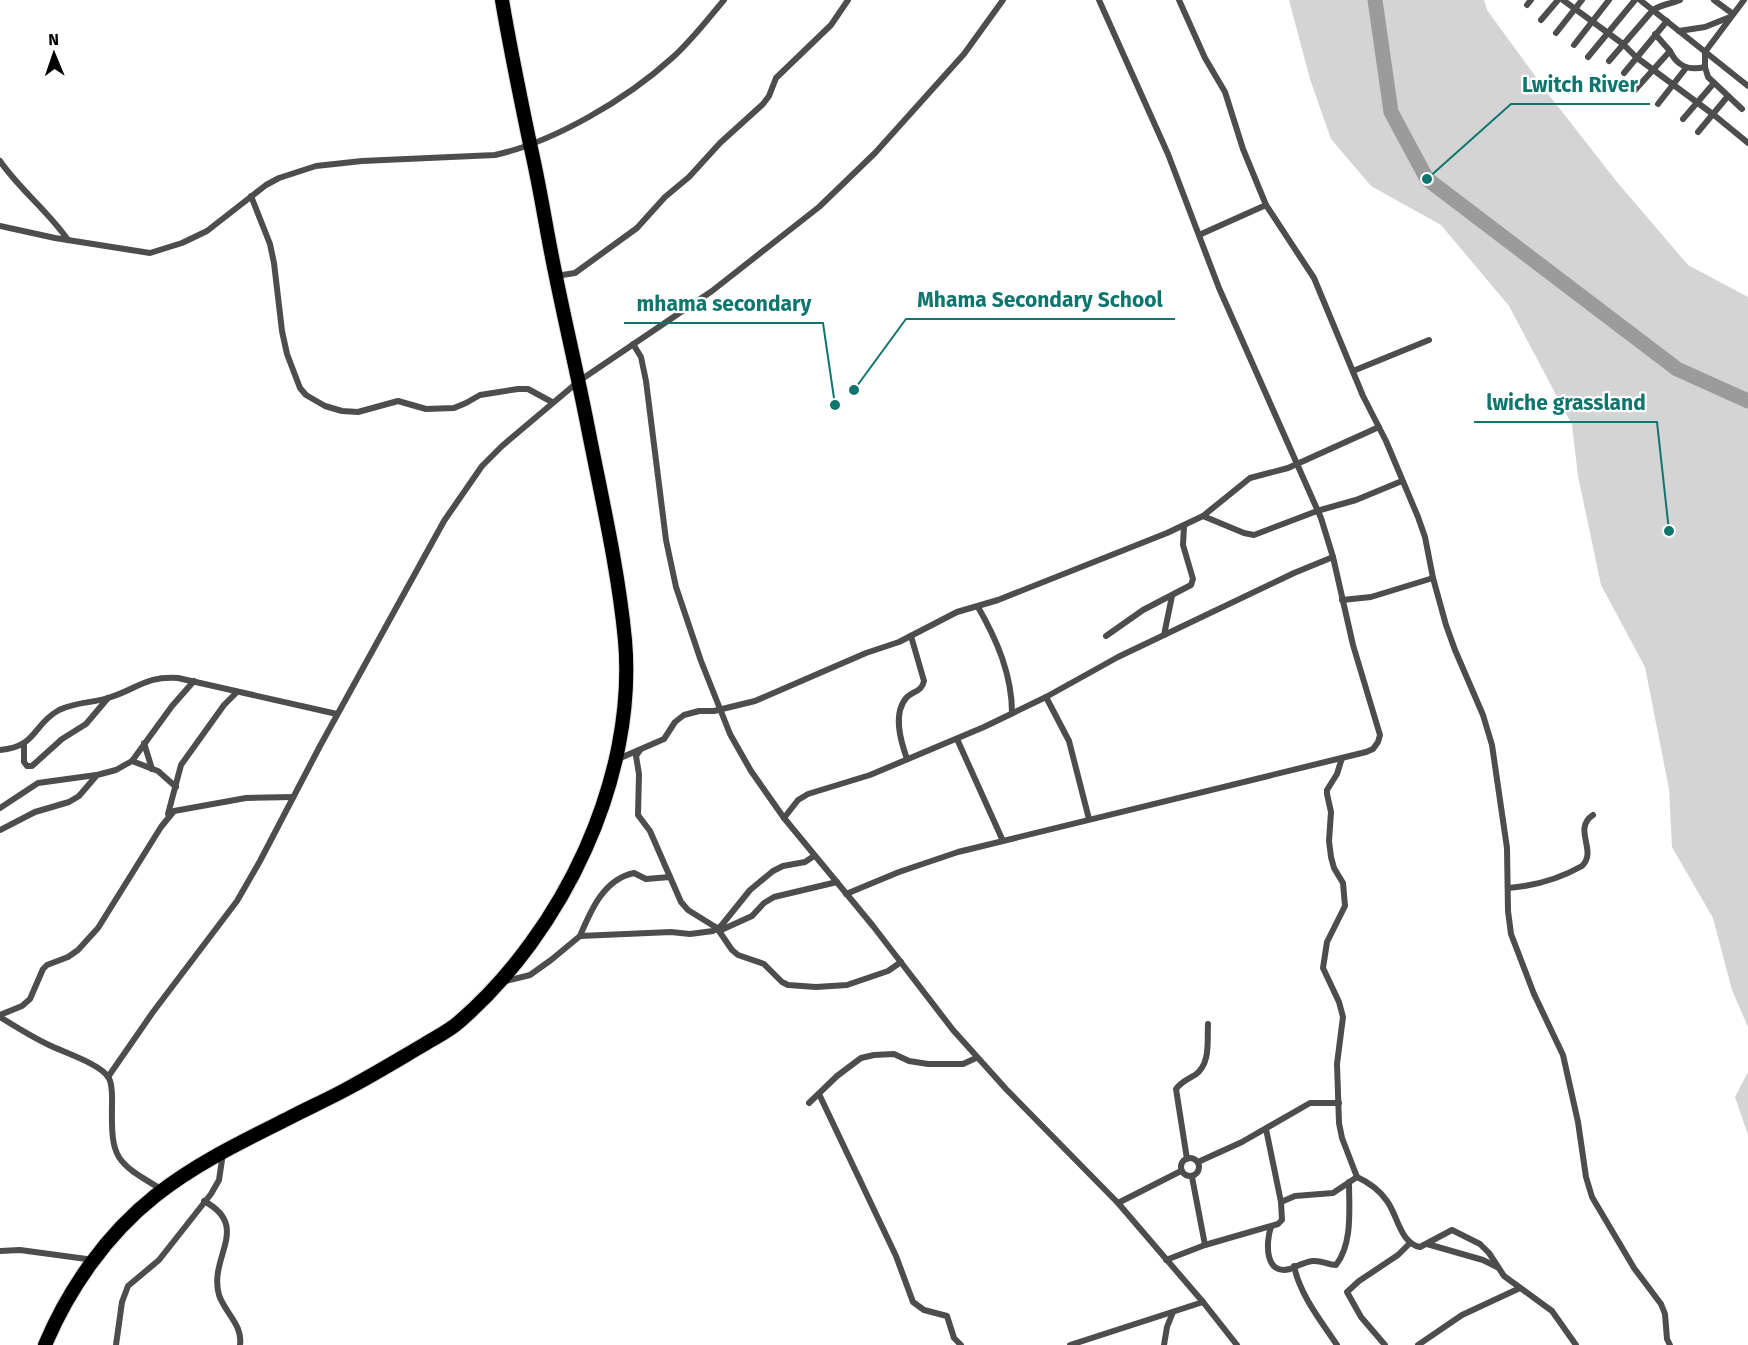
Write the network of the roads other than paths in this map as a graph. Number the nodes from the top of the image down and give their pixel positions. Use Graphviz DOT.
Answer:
graph roads {
  1 [pos="502,0"];
  2 [pos="724,0"];
  3 [pos="848,0"];
  4 [pos="1003,0"];
  5 [pos="1099,0"];
  6 [pos="1179,0"];
  7 [pos="1557,0"];
  8 [pos="1563,0"];
  9 [pos="1582,0"];
  10 [pos="1610,0"];
  11 [pos="1635,0"];
  12 [pos="1640,0"];
  13 [pos="1680,0"];
  14 [pos="1714,0"];
  15 [pos="1744,0"];
  16 [pos="1576,8"];
  17 [pos="1653,10"];
  18 [pos="1732,15"];
  19 [pos="1541,20"];
  20 [pos="1667,21"];
  21 [pos="1592,22"];
  22 [pos="1679,31"];
  23 [pos="1556,33"];
  24 [pos="1607,34"];
  25 [pos="1655,34"];
  26 [pos="1623,44"];
  27 [pos="1574,45"];
  28 [pos="1670,51"];
  29 [pos="1705,52"];
  30 [pos="1588,57"];
  31 [pos="1636,57"];
  32 [pos="1609,61"];
  33 [pos="1705,67"];
  34 [pos="1686,68"];
  35 [pos="1652,70"];
  36 [pos="1624,73"];
  37 [pos="1714,83"];
  38 [pos="1672,86"];
  39 [pos="1748,86"];
  40 [pos="1635,90"];
  41 [pos="1728,96"];
  42 [pos="1697,102"];
  43 [pos="1658,104"];
  44 [pos="1742,109"];
  45 [pos="1714,115"];
  46 [pos="1683,118"];
  47 [pos="1698,132"];
  48 [pos="1748,143"];
  49 [pos="531,146"];
  50 [pos="0,160"];
  51 [pos="251,196"];
  52 [pos="1266,205"];
  53 [pos="0,226"];
  54 [pos="1199,236"];
  55 [pos="68,240"];
  56 [pos="556,276"];
  57 [pos="1429,340"];
  58 [pos="633,344"];
  59 [pos="1353,371"];
  60 [pos="579,381"];
  61 [pos="552,402"];
  62 [pos="1379,427"];
  63 [pos="1296,465"];
  64 [pos="1402,481"];
  65 [pos="1317,510"];
  66 [pos="1203,516"];
  67 [pos="1184,526"];
  68 [pos="1333,557"];
  69 [pos="1433,578"];
  70 [pos="1172,596"];
  71 [pos="1342,600"];
  72 [pos="978,607"];
  73 [pos="911,636"];
  74 [pos="1106,636"];
  75 [pos="1164,636"];
  76 [pos="194,681"];
  77 [pos="237,692"];
  78 [pos="1046,697"];
  79 [pos="108,698"];
  80 [pos="721,710"];
  81 [pos="1012,713"];
  82 [pos="337,714"];
  83 [pos="957,739"];
  84 [pos="144,743"];
  85 [pos="24,745"];
  86 [pos="0,750"];
  87 [pos="639,750"];
  88 [pos="1342,758"];
  89 [pos="617,759"];
  90 [pos="907,759"];
  91 [pos="132,761"];
  92 [pos="152,769"];
  93 [pos="97,775"];
  94 [pos="176,787"];
  95 [pos="293,797"];
  96 [pos="0,808"];
  97 [pos="1593,815"];
  98 [pos="167,818"];
  99 [pos="784,818"];
  100 [pos="1089,819"];
  101 [pos="0,830"];
  102 [pos="1003,841"];
  103 [pos="814,856"];
  104 [pos="670,877"];
  105 [pos="837,882"];
  106 [pos="1508,888"];
  107 [pos="846,894"];
  108 [pos="718,929"];
  109 [pos="580,936"];
  110 [pos="901,962"];
  111 [pos="498,983"];
  112 [pos="0,1016"];
  113 [pos="1208,1024"];
  114 [pos="976,1058"];
  115 [pos="108,1077"];
  116 [pos="819,1094"];
  117 [pos="809,1103"];
  118 [pos="1339,1103"];
  119 [pos="1266,1129"];
  120 [pos="223,1153"];
  121 [pos="1187,1159"];
  122 [pos="1198,1162"];
  123 [pos="1181,1171"];
  124 [pos="1192,1177"];
  125 [pos="1357,1177"];
  126 [pos="1349,1182"];
  127 [pos="164,1190"];
  128 [pos="204,1201"];
  129 [pos="1281,1202"];
  130 [pos="1118,1203"];
  131 [pos="1271,1227"];
  132 [pos="1410,1243"];
  133 [pos="1427,1244"];
  134 [pos="1205,1245"];
  135 [pos="0,1251"];
  136 [pos="95,1260"];
  137 [pos="1166,1260"];
  138 [pos="1294,1266"];
  139 [pos="1498,1267"];
  140 [pos="1520,1288"];
  141 [pos="1203,1302"];
  142 [pos="1173,1312"];
  143 [pos="45,1345"];
  144 [pos="116,1345"];
  145 [pos="240,1345"];
  146 [pos="961,1345"];
  147 [pos="1070,1345"];
  148 [pos="1164,1345"];
  149 [pos="1237,1345"];
  150 [pos="1337,1345"];
  151 [pos="1385,1345"];
  152 [pos="1418,1345"];
  153 [pos="1576,1345"];
  154 [pos="1670,1345"];
  1 -- 49 [label="main road"];
  2 -- 49 [label="street"];
  3 -- 56 [label="street"];
  4 -- 58 [label="street"];
  5 -- 54 [label="street"];
  6 -- 52 [label="street"];
  7 -- 19 [label="street"];
  8 -- 16 [label="street"];
  9 -- 16 [label="street"];
  10 -- 21 [label="street"];
  11 -- 24 [label="street"];
  12 -- 17 [label="street"];
  13 -- 17 [label="street"];
  14 -- 18 [label="street"];
  15 -- 18 [label="street"];
  16 -- 21 [label="street"];
  16 -- 23 [label="street"];
  17 -- 20 [label="street"];
  17 -- 26 [label="street"];
  18 -- 22 [label="street"];
  18 -- 29 [label="street"];
  20 -- 22 [label="street"];
  20 -- 25 [label="street"];
  21 -- 24 [label="street"];
  21 -- 27 [label="street"];
  22 -- 29 [label="street"];
  24 -- 26 [label="street"];
  24 -- 30 [label="street"];
  25 -- 28 [label="street"];
  25 -- 31 [label="street"];
  26 -- 31 [label="street"];
  26 -- 32 [label="street"];
  28 -- 34 [label="street"];
  28 -- 35 [label="street"];
  29 -- 33 [label="street"];
  29 -- 39 [label="street"];
  31 -- 35 [label="street"];
  31 -- 36 [label="street"];
  33 -- 34 [label="street"];
  33 -- 37 [label="street"];
  34 -- 38 [label="street"];
  35 -- 38 [label="street"];
  35 -- 40 [label="street"];
  37 -- 41 [label="street"];
  37 -- 42 [label="street"];
  38 -- 42 [label="street"];
  38 -- 43 [label="street"];
  41 -- 44 [label="street"];
  41 -- 45 [label="street"];
  42 -- 45 [label="street"];
  42 -- 46 [label="street"];
  45 -- 47 [label="street"];
  45 -- 48 [label="street"];
  49 -- 51 [label="street"];
  49 -- 56 [label="main road"];
  50 -- 55 [label="street"];
  51 -- 55 [label="street"];
  51 -- 61 [label="street"];
  52 -- 54 [label="street"];
  52 -- 59 [label="street"];
  53 -- 55 [label="street"];
  54 -- 63 [label="street"];
  56 -- 60 [label="main road"];
  57 -- 59 [label="street"];
  58 -- 60 [label="street"];
  58 -- 80 [label="street"];
  59 -- 62 [label="street"];
  60 -- 61 [label="street"];
  60 -- 89 [label="main road"];
  61 -- 82 [label="street"];
  62 -- 63 [label="street"];
  62 -- 64 [label="street"];
  63 -- 65 [label="street"];
  63 -- 66 [label="street"];
  64 -- 65 [label="street"];
  64 -- 69 [label="street"];
  65 -- 66 [label="street"];
  65 -- 68 [label="street"];
  66 -- 67 [label="street"];
  67 -- 70 [label="street"];
  67 -- 72 [label="street"];
  68 -- 71 [label="street"];
  68 -- 75 [label="street"];
  69 -- 71 [label="street"];
  69 -- 106 [label="street"];
  70 -- 74 [label="street"];
  70 -- 75 [label="street"];
  71 -- 88 [label="street"];
  72 -- 73 [label="street"];
  72 -- 81 [label="street"];
  73 -- 80 [label="street"];
  73 -- 90 [label="street"];
  75 -- 78 [label="street"];
  76 -- 77 [label="street"];
  76 -- 79 [label="street"];
  76 -- 84 [label="street"];
  77 -- 82 [label="street"];
  77 -- 94 [label="street"];
  78 -- 81 [label="street"];
  78 -- 100 [label="street"];
  79 -- 85 [label="street"];
  79 -- 85 [label="street"];
  80 -- 87 [label="street"];
  80 -- 99 [label="street"];
  81 -- 83 [label="street"];
  82 -- 95 [label="street"];
  83 -- 90 [label="street"];
  83 -- 102 [label="street"];
  84 -- 91 [label="street"];
  84 -- 92 [label="street"];
  85 -- 86 [label="street"];
  87 -- 89 [label="street"];
  87 -- 104 [label="street"];
  88 -- 100 [label="street"];
  88 -- 118 [label="street"];
  89 -- 111 [label="main road"];
  90 -- 99 [label="street"];
  91 -- 92 [label="street"];
  91 -- 93 [label="street"];
  92 -- 94 [label="street"];
  93 -- 96 [label="street"];
  93 -- 101 [label="street"];
  94 -- 98 [label="street"];
  95 -- 98 [label="street"];
  95 -- 115 [label="street"];
  97 -- 106 [label="street"];
  98 -- 112 [label="street"];
  99 -- 103 [label="street"];
  100 -- 102 [label="street"];
  102 -- 107 [label="street"];
  103 -- 105 [label="street"];
  103 -- 108 [label="street"];
  104 -- 108 [label="street"];
  104 -- 109 [label="street"];
  105 -- 107 [label="street"];
  105 -- 108 [label="street"];
  106 -- 154 [label="street"];
  107 -- 110 [label="street"];
  108 -- 109 [label="street"];
  108 -- 110 [label="street"];
  109 -- 111 [label="street"];
  110 -- 114 [label="street"];
  111 -- 120 [label="main road"];
  112 -- 115 [label="street"];
  113 -- 121 [label="street"];
  114 -- 116 [label="street"];
  114 -- 130 [label="street"];
  115 -- 127 [label="street"];
  116 -- 117 [label="street"];
  116 -- 146 [label="street"];
  118 -- 119 [label="street"];
  118 -- 125 [label="street"];
  119 -- 122 [label="street"];
  119 -- 129 [label="street"];
  120 -- 127 [label="main road"];
  120 -- 128 [label="street"];
  121 -- 122 [label="street"];
  121 -- 123 [label="street"];
  122 -- 124 [label="street"];
  123 -- 124 [label="street"];
  123 -- 130 [label="street"];
  124 -- 134 [label="street"];
  125 -- 126 [label="street"];
  125 -- 132 [label="street"];
  126 -- 129 [label="street"];
  126 -- 138 [label="street"];
  127 -- 136 [label="main road"];
  128 -- 144 [label="street"];
  128 -- 145 [label="street"];
  129 -- 131 [label="street"];
  130 -- 137 [label="street"];
  131 -- 134 [label="street"];
  131 -- 138 [label="street"];
  132 -- 133 [label="street"];
  132 -- 151 [label="street"];
  133 -- 139 [label="street"];
  133 -- 139 [label="street"];
  134 -- 137 [label="street"];
  135 -- 136 [label="street"];
  136 -- 143 [label="main road"];
  137 -- 141 [label="street"];
  138 -- 150 [label="street"];
  139 -- 140 [label="street"];
  140 -- 152 [label="street"];
  140 -- 153 [label="street"];
  141 -- 142 [label="street"];
  141 -- 149 [label="street"];
  142 -- 147 [label="street"];
  142 -- 148 [label="street"];
}
